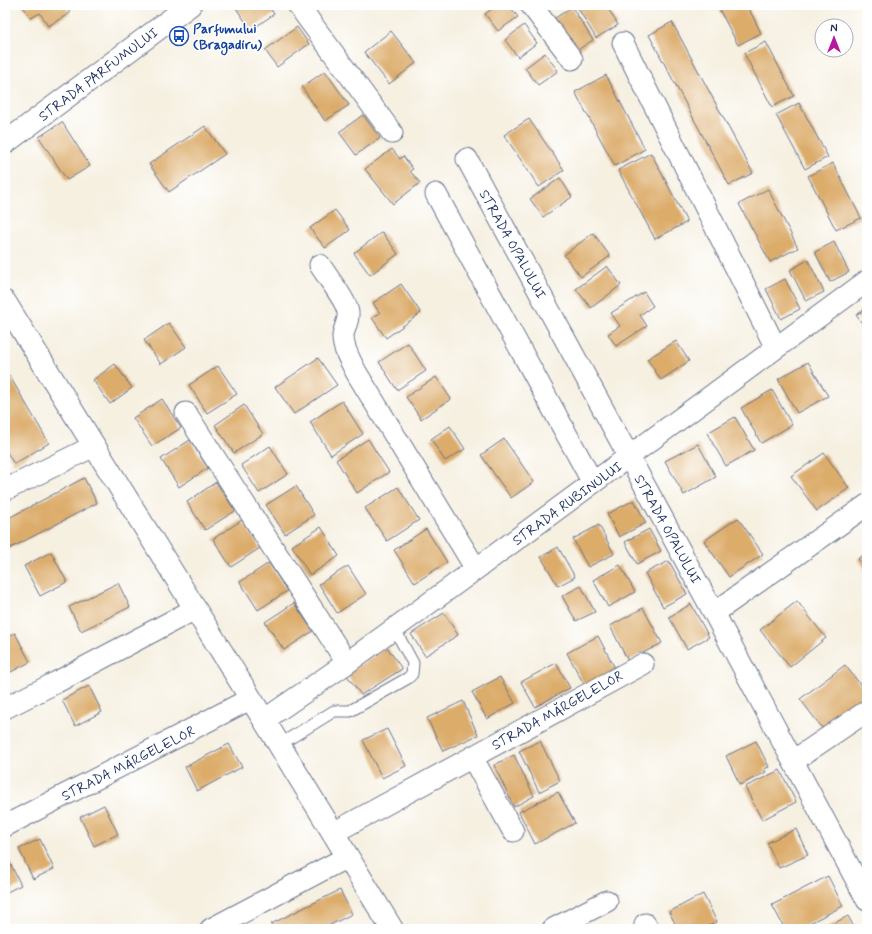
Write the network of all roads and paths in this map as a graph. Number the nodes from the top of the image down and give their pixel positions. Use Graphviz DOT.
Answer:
graph roads {
  1 [pos="190,5"];
  2 [pos="298,5"];
  3 [pos="531,5"];
  4 [pos="623,44"];
  5 [pos="572,59"];
  6 [pos="392,133"];
  7 [pos="5,143"];
  8 [pos="467,159"];
  9 [pos="436,194"];
  10 [pos="320,266"];
  11 [pos="867,280"];
  12 [pos="5,302"];
  13 [pos="776,348"];
  14 [pos="186,413"];
  15 [pos="94,446"];
  16 [pos="629,457"];
  17 [pos="593,483"];
  18 [pos="7,486"];
  19 [pos="867,505"];
  20 [pos="476,569"];
  21 [pos="195,609"];
  22 [pos="714,613"];
  23 [pos="394,628"];
  24 [pos="347,663"];
  25 [pos="643,664"];
  26 [pos="250,699"];
  27 [pos="5,708"];
  28 [pos="867,712"];
  29 [pos="264,720"];
  30 [pos="279,745"];
  31 [pos="472,757"];
  32 [pos="793,762"];
  33 [pos="5,826"];
  34 [pos="514,831"];
  35 [pos="333,833"];
  36 [pos="347,857"];
  37 [pos="867,900"];
  38 [pos="607,901"];
  39 [pos="211,929"];
  40 [pos="392,929"];
  41 [pos="553,929"];
  1 -- 7 [label="street, STRADA PARFUMULUI"];
  2 -- 6 [label="street"];
  3 -- 5 [label="street"];
  4 -- 13 [label="street"];
  8 -- 16 [label="street, STRADA OPALULUI"];
  9 -- 17 [label="street"];
  10 -- 20 [label="street"];
  11 -- 13 [label="street, STRADA RUBINULUI"];
  12 -- 15 [label="street"];
  13 -- 16 [label="street, STRADA RUBINULUI"];
  14 -- 24 [label="street"];
  15 -- 18 [label="street"];
  15 -- 21 [label="street"];
  16 -- 17 [label="street, STRADA RUBINULUI"];
  16 -- 22 [label="street, STRADA OPALULUI"];
  17 -- 20 [label="street, STRADA RUBINULUI"];
  19 -- 22 [label="street"];
  20 -- 23 [label="street, STRADA RUBINULUI"];
  21 -- 26 [label="street"];
  21 -- 27 [label="street"];
  22 -- 32 [label="street, STRADA OPALULUI"];
  23 -- 24 [label="street, STRADA RUBINULUI"];
  23 -- 30 [label="lane"];
  24 -- 29 [label="street, STRADA RUBINULUI"];
  25 -- 31 [label="street, STRADA MĂRGELELOR"];
  26 -- 29 [label="street"];
  26 -- 33 [label="street, STRADA MĂRGELELOR"];
  28 -- 32 [label="street"];
  29 -- 30 [label="street"];
  30 -- 35 [label="street"];
  31 -- 34 [label="street"];
  31 -- 35 [label="street, STRADA MĂRGELELOR"];
  32 -- 37 [label="street, STRADA OPALULUI"];
  35 -- 36 [label="street"];
  36 -- 39 [label="street"];
  36 -- 40 [label="street"];
  38 -- 41 [label="street"];
}
